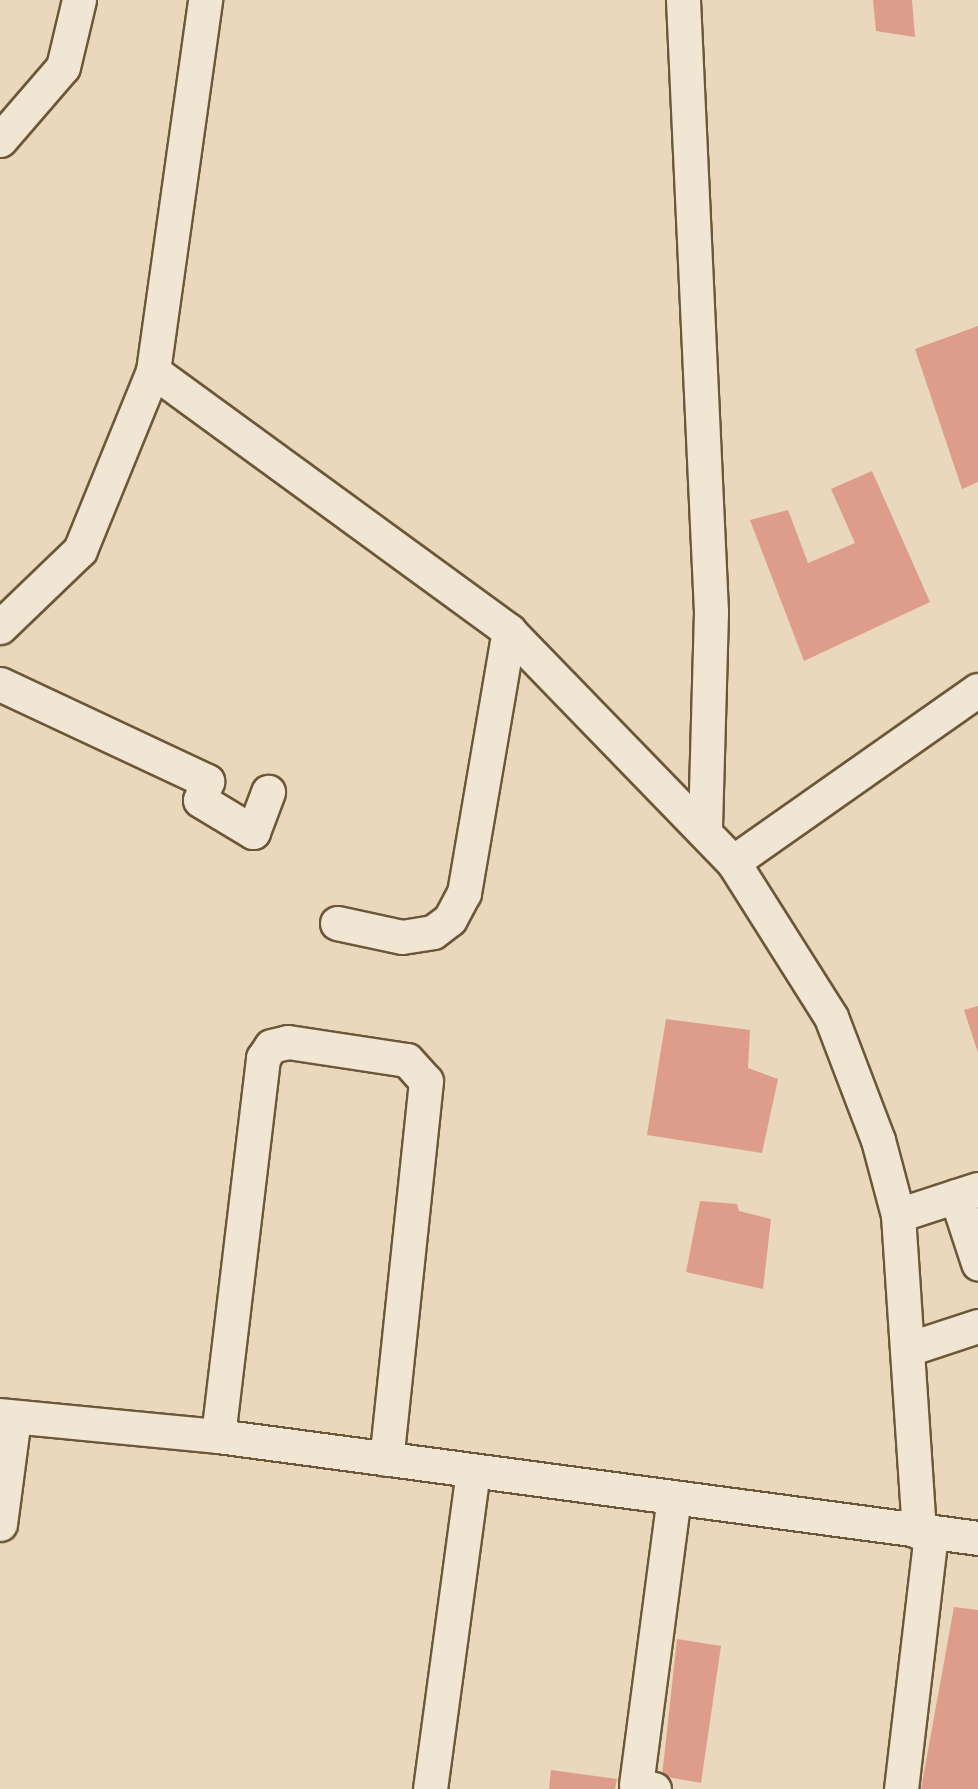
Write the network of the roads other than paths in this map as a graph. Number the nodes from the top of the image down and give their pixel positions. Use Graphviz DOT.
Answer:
graph roads {
  1 [pos="79,0"];
  2 [pos="205,0"];
  3 [pos="682,0"];
  4 [pos="0,140"];
  5 [pos="153,371"];
  6 [pos="0,627"];
  7 [pos="509,631"];
  8 [pos="0,684"];
  9 [pos="978,690"];
  10 [pos="268,792"];
  11 [pos="705,830"];
  12 [pos="733,862"];
  13 [pos="337,922"];
  14 [pos="967,1192"];
  15 [pos="898,1215"];
  16 [pos="978,1263"];
  17 [pos="978,1326"];
  18 [pos="908,1349"];
  19 [pos="7,1417"];
  20 [pos="218,1436"];
  21 [pos="386,1459"];
  22 [pos="473,1471"];
  23 [pos="674,1497"];
  24 [pos="0,1524"];
  25 [pos="925,1533"];
  26 [pos="978,1538"];
  27 [pos="430,1789"];
  28 [pos="654,1789"];
  29 [pos="901,1789"];
  1 -- 4 [label="street"];
  2 -- 5 [label="street"];
  3 -- 11 [label="street"];
  5 -- 6 [label="street"];
  5 -- 7 [label="street"];
  7 -- 11 [label="street"];
  7 -- 13 [label="street"];
  8 -- 10 [label="street"];
  9 -- 12 [label="street"];
  11 -- 12 [label="street"];
  12 -- 15 [label="street"];
  14 -- 15 [label="street"];
  14 -- 16 [label="street"];
  15 -- 18 [label="street"];
  17 -- 18 [label="street"];
  18 -- 25 [label="street"];
  19 -- 20 [label="street"];
  19 -- 24 [label="street"];
  20 -- 21 [label="street"];
  20 -- 21 [label="street"];
  21 -- 22 [label="street"];
  22 -- 23 [label="street"];
  22 -- 27 [label="street"];
  23 -- 25 [label="street"];
  23 -- 28 [label="street"];
  25 -- 26 [label="street"];
  25 -- 29 [label="street"];
}
